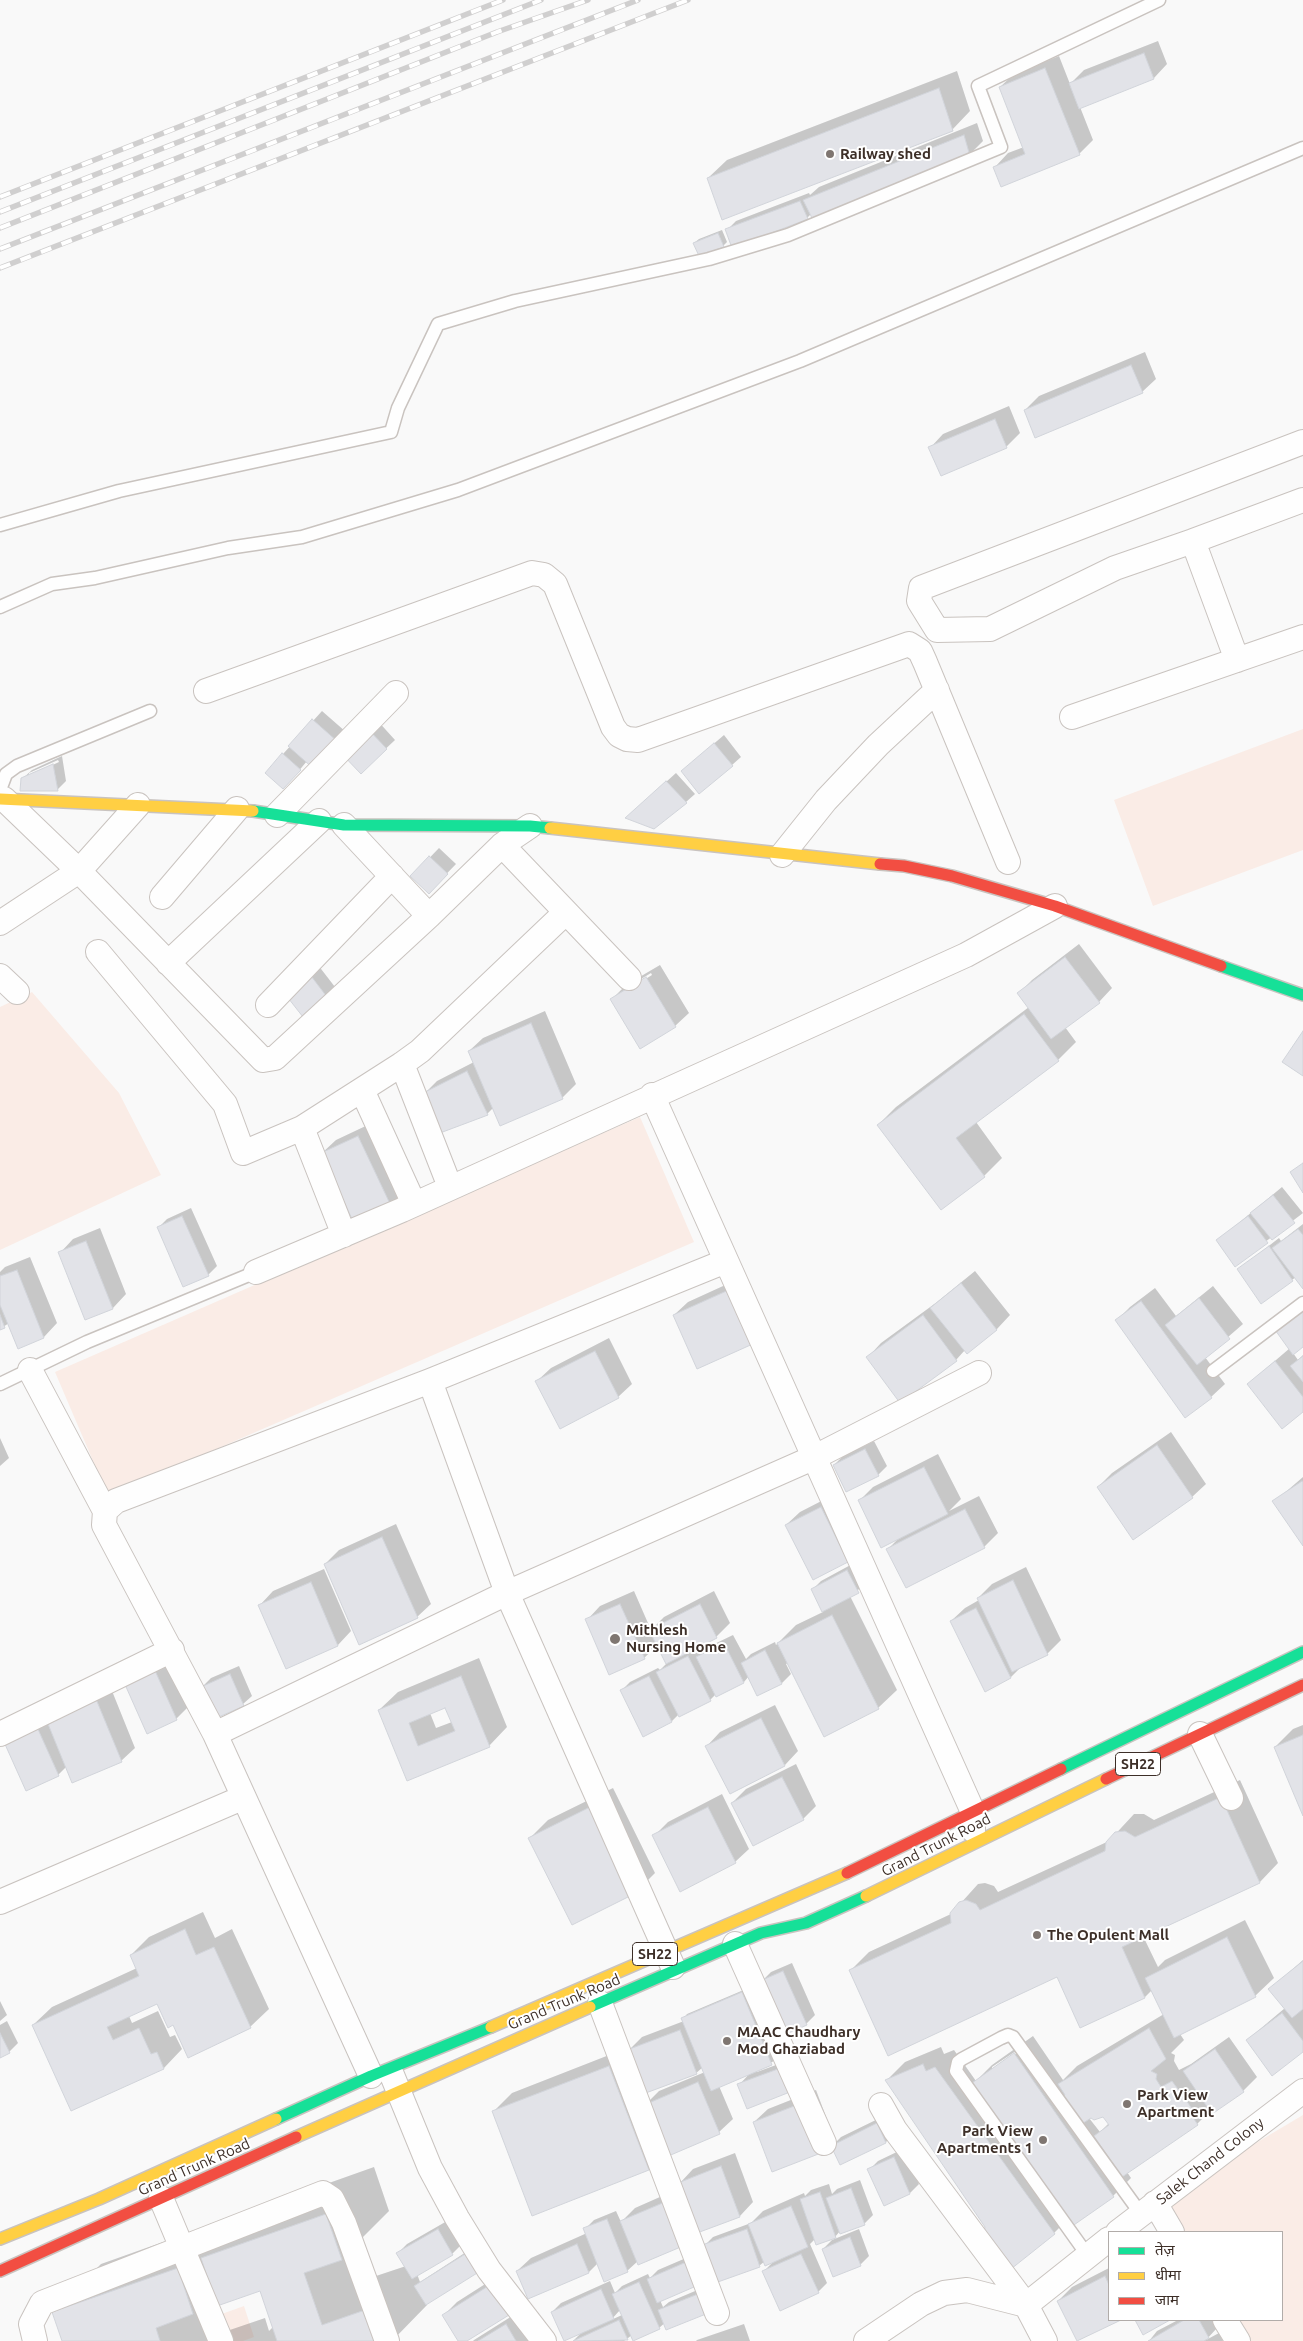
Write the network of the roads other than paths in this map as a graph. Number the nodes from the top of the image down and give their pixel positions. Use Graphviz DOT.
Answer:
graph roads {
  1 [pos="1159,0"];
  2 [pos="1303,148"];
  3 [pos="1303,442"];
  4 [pos="1303,500"];
  5 [pos="0,525"];
  6 [pos="1193,541"];
  7 [pos="0,607"];
  8 [pos="1303,637"];
  9 [pos="1237,660"];
  10 [pos="937,690"];
  11 [pos="206,691"];
  12 [pos="396,693"];
  13 [pos="150,711"];
  14 [pos="1072,717"];
  15 [pos="1,796"];
  16 [pos="138,805"];
  17 [pos="237,809"];
  18 [pos="277,815"];
  19 [pos="319,821"];
  20 [pos="344,825"];
  21 [pos="530,826"];
  22 [pos="502,845"];
  23 [pos="782,855"];
  24 [pos="1008,862"];
  25 [pos="79,871"];
  26 [pos="392,876"];
  27 [pos="162,897"];
  28 [pos="1055,906"];
  29 [pos="565,913"];
  30 [pos="429,916"];
  31 [pos="0,923"];
  32 [pos="98,952"];
  33 [pos="168,963"];
  34 [pos="0,976"];
  35 [pos="629,978"];
  36 [pos="17,992"];
  37 [pos="1303,995"];
  38 [pos="268,1005"];
  39 [pos="402,1064"];
  40 [pos="362,1090"];
  41 [pos="652,1096"];
  42 [pos="302,1128"];
  43 [pos="450,1187"];
  44 [pos="414,1204"];
  45 [pos="344,1235"];
  46 [pos="726,1261"];
  47 [pos="256,1272"];
  48 [pos="1303,1303"];
  49 [pos="30,1370"];
  50 [pos="1213,1371"];
  51 [pos="979,1373"];
  52 [pos="430,1380"];
  53 [pos="0,1384"];
  54 [pos="815,1457"];
  55 [pos="105,1511"];
  56 [pos="508,1593"];
  57 [pos="172,1650"];
  58 [pos="1303,1652"];
  59 [pos="1303,1686"];
  60 [pos="0,1734"];
  61 [pos="214,1734"];
  62 [pos="1200,1734"];
  63 [pos="242,1798"];
  64 [pos="1232,1798"];
  65 [pos="973,1812"];
  66 [pos="974,1842"];
  67 [pos="0,1902"];
  68 [pos="735,1944"];
  69 [pos="669,1961"];
  70 [pos="600,2003"];
  71 [pos="380,2072"];
  72 [pos="1303,2090"];
  73 [pos="398,2093"];
  74 [pos="881,2105"];
  75 [pos="824,2143"];
  76 [pos="161,2198"];
  77 [pos="1148,2209"];
  78 [pos="1119,2231"];
  79 [pos="1171,2231"];
  80 [pos="1,2235"];
  81 [pos="1108,2240"];
  82 [pos="182,2248"];
  83 [pos="1088,2256"];
  84 [pos="0,2271"];
  85 [pos="1026,2304"];
  86 [pos="717,2313"];
  87 [pos="1226,2321"];
  88 [pos="36,2341"];
  89 [pos="221,2341"];
  90 [pos="387,2341"];
  91 [pos="544,2341"];
  92 [pos="866,2341"];
  93 [pos="1045,2341"];
  94 [pos="1238,2341"];
  1 -- 5 [label="lane"];
  2 -- 7 [label="lane"];
  3 -- 6 [label="street"];
  4 -- 6 [label="street"];
  6 -- 9 [label="street"];
  8 -- 9 [label="street"];
  9 -- 14 [label="street"];
  10 -- 11 [label="street"];
  10 -- 23 [label="street"];
  10 -- 24 [label="street"];
  12 -- 18 [label="street"];
  13 -- 15 [label="lane"];
  15 -- 16 [label="main road"];
  15 -- 25 [label="street"];
  16 -- 17 [label="main road"];
  16 -- 25 [label="street"];
  17 -- 18 [label="main road"];
  17 -- 27 [label="street"];
  18 -- 19 [label="main road"];
  19 -- 20 [label="main road"];
  19 -- 33 [label="street"];
  20 -- 21 [label="main road"];
  20 -- 26 [label="street"];
  21 -- 22 [label="street"];
  21 -- 23 [label="main road"];
  22 -- 29 [label="street"];
  22 -- 30 [label="street"];
  23 -- 28 [label="main road"];
  25 -- 31 [label="street"];
  25 -- 33 [label="street"];
  26 -- 30 [label="street"];
  26 -- 38 [label="street"];
  28 -- 37 [label="main road"];
  28 -- 41 [label="street"];
  29 -- 35 [label="street"];
  29 -- 39 [label="street"];
  30 -- 33 [label="street"];
  32 -- 42 [label="street"];
  34 -- 36 [label="street"];
  39 -- 40 [label="street"];
  39 -- 43 [label="street"];
  40 -- 42 [label="street"];
  40 -- 44 [label="street"];
  41 -- 43 [label="street"];
  41 -- 46 [label="street"];
  42 -- 45 [label="street"];
  43 -- 44 [label="street"];
  44 -- 45 [label="street"];
  45 -- 47 [label="street"];
  46 -- 52 [label="street"];
  46 -- 54 [label="street"];
  47 -- 49 [label="lane"];
  48 -- 50 [label="lane"];
  49 -- 53 [label="lane"];
  49 -- 55 [label="street"];
  51 -- 54 [label="street"];
  52 -- 55 [label="street"];
  52 -- 56 [label="street"];
  54 -- 56 [label="street"];
  54 -- 65 [label="street"];
  55 -- 57 [label="street"];
  56 -- 61 [label="street"];
  56 -- 69 [label="street"];
  57 -- 60 [label="street"];
  57 -- 61 [label="street"];
  58 -- 65 [label="main road, Grand Trunk Road / SH22"];
  59 -- 62 [label="main road, Grand Trunk Road / SH22"];
  61 -- 63 [label="street"];
  62 -- 64 [label="street"];
  62 -- 66 [label="main road, Grand Trunk Road / SH22"];
  63 -- 67 [label="street"];
  63 -- 71 [label="street"];
  65 -- 66 [label="street"];
  65 -- 69 [label="main road, Grand Trunk Road / SH22"];
  66 -- 68 [label="main road, Grand Trunk Road / SH22"];
  68 -- 69 [label="main road, Grand Trunk Road / SH22"];
  68 -- 75 [label="street"];
  69 -- 70 [label="main road, Grand Trunk Road / SH22"];
  69 -- 71 [label="main road, Grand Trunk Road / SH22"];
  70 -- 73 [label="main road, Grand Trunk Road / SH22"];
  70 -- 86 [label="street"];
  71 -- 73 [label="street"];
  71 -- 80 [label="main road, Grand Trunk Road / SH22"];
  72 -- 77 [label="street, Salek Chand Colony"];
  73 -- 76 [label="main road, Grand Trunk Road / SH22"];
  73 -- 91 [label="street"];
  74 -- 85 [label="street"];
  76 -- 82 [label="street"];
  76 -- 84 [label="main road, Grand Trunk Road / SH22"];
  77 -- 78 [label="street, Salek Chand Colony"];
  77 -- 79 [label="street"];
  77 -- 83 [label="lane"];
  81 -- 83 [label="street"];
  82 -- 88 [label="street"];
  82 -- 89 [label="street"];
  82 -- 90 [label="street"];
  83 -- 85 [label="street"];
  85 -- 92 [label="street"];
  85 -- 93 [label="street"];
  87 -- 94 [label="street"];
}
